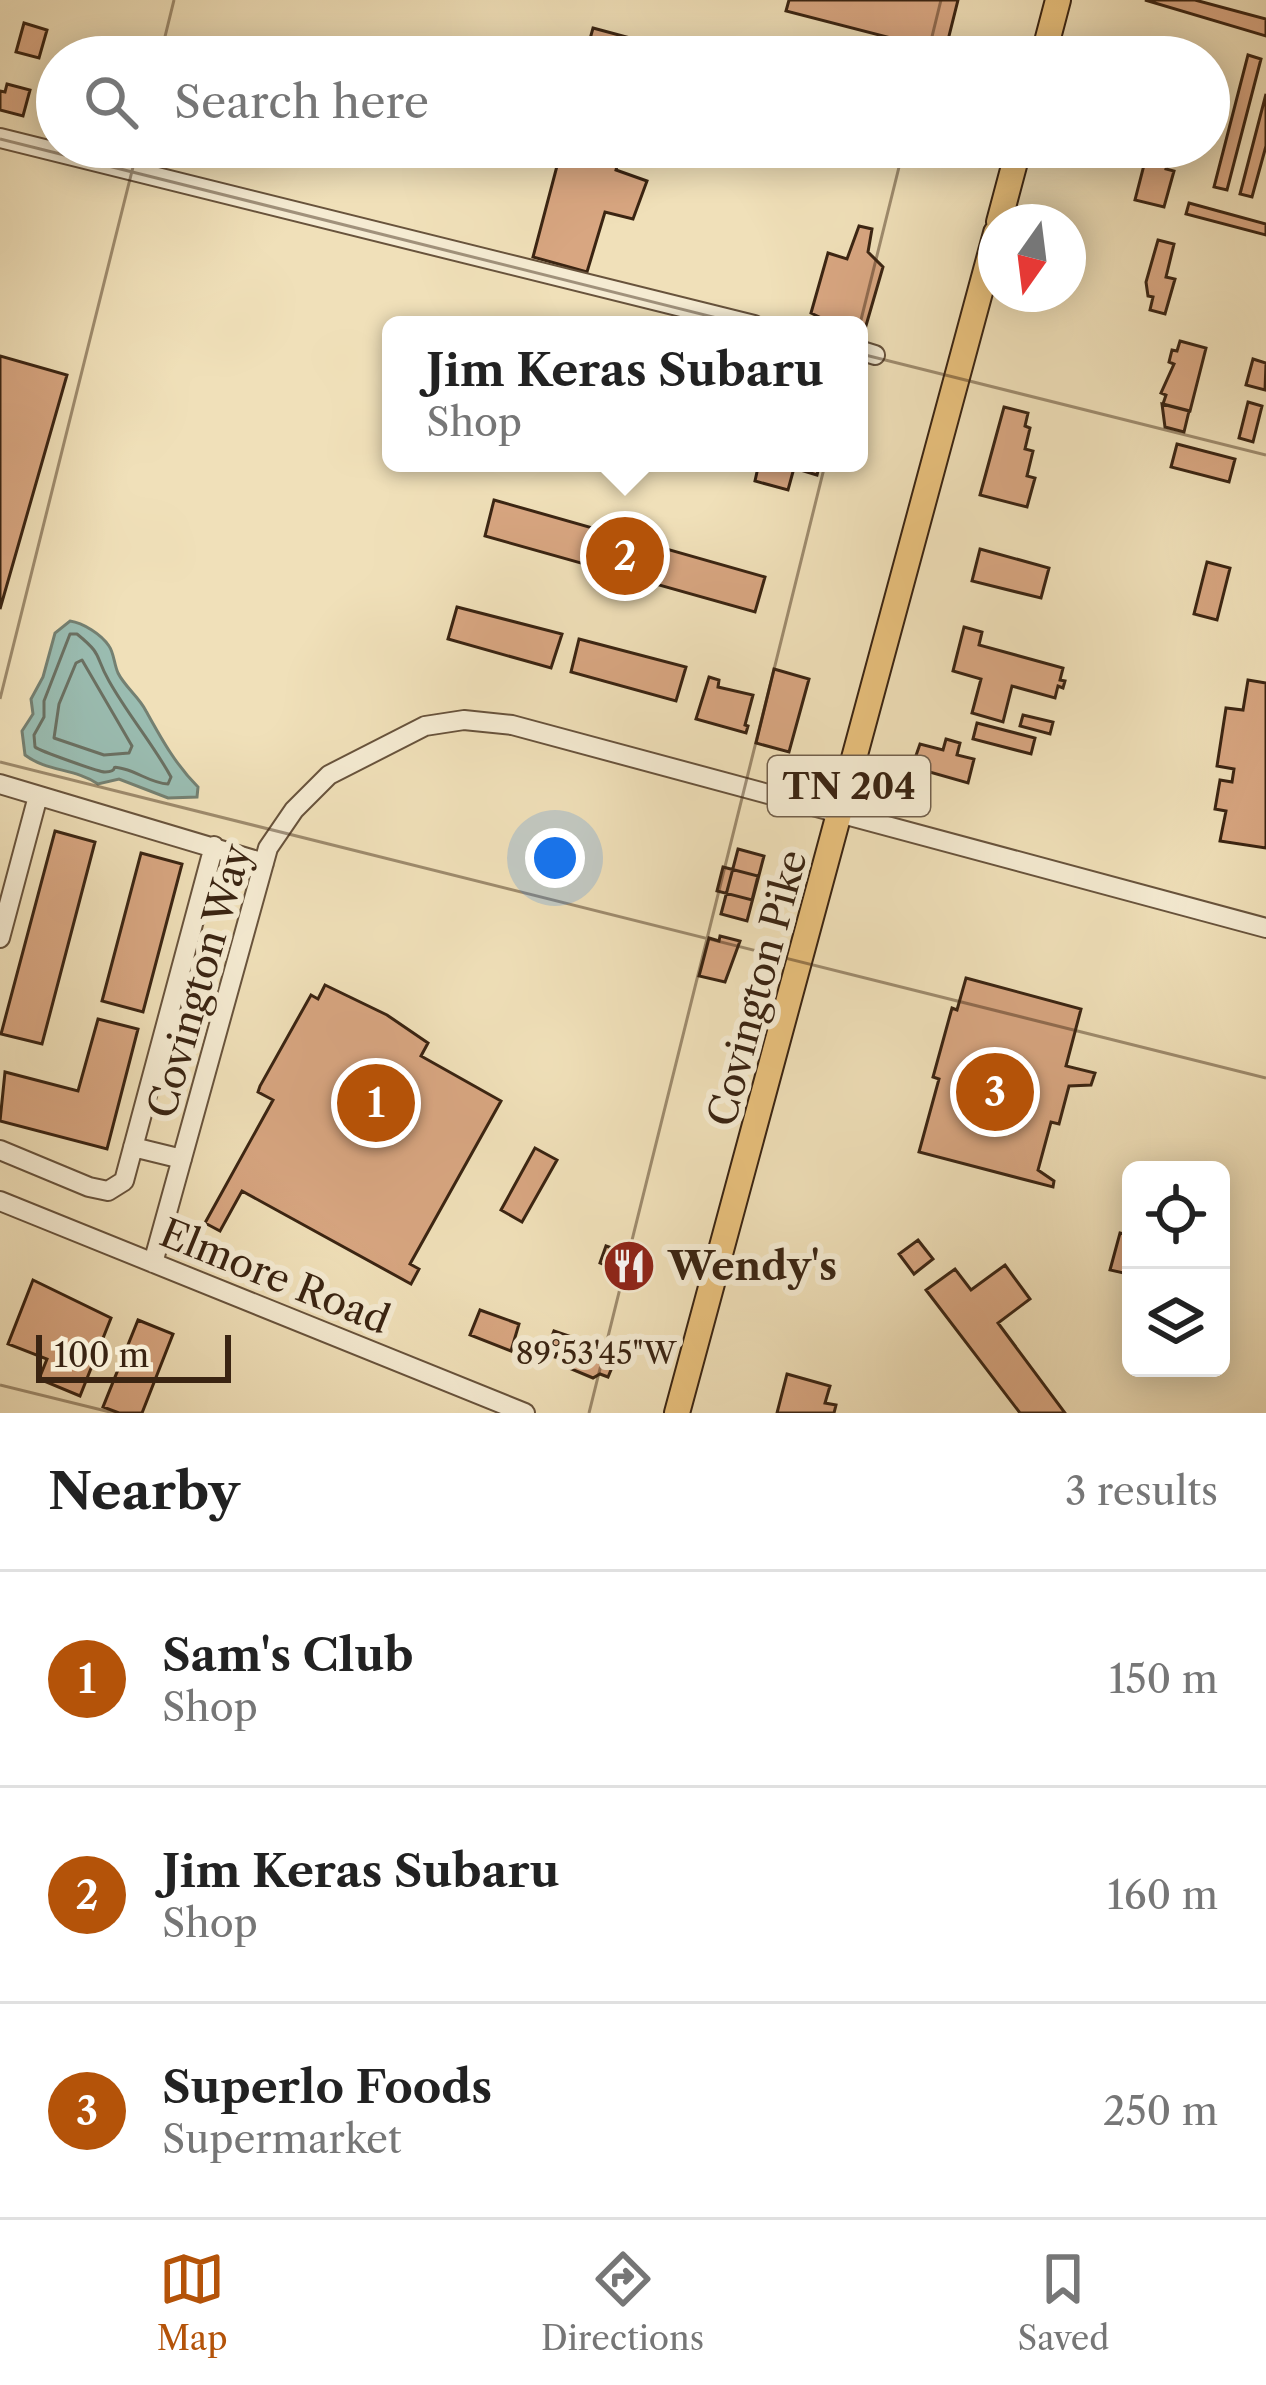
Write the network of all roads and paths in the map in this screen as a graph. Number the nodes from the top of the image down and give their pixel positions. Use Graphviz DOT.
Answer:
graph roads {
  1 [pos="1058,0"];
  2 [pos="1049,36"];
  3 [pos="0,138"];
  4 [pos="36,147"];
  5 [pos="121,168"];
  6 [pos="1013,168"];
  7 [pos="1004,204"];
  8 [pos="978,301"];
  9 [pos="718,316"];
  10 [pos="0,784"];
  11 [pos="38,796"];
  12 [pos="842,815"];
  13 [pos="214,846"];
  14 [pos="264,863"];
  15 [pos="1266,928"];
  16 [pos="0,938"];
  17 [pos="133,1147"];
  18 [pos="0,1150"];
  19 [pos="182,1159"];
  20 [pos="0,1201"];
  21 [pos="153,1263"];
  22 [pos="525,1413"];
  23 [pos="677,1413"];
  1 -- 2 [label="main road"];
  3 -- 4 [label="street"];
  5 -- 9 [label="street"];
  6 -- 7 [label="main road"];
  8 -- 12 [label="main road, Covington Pike / TN 204"];
  10 -- 11 [label="street"];
  11 -- 13 [label="street"];
  11 -- 16 [label="street"];
  12 -- 14 [label="street, Covington Way"];
  12 -- 15 [label="street, Covington Way"];
  12 -- 23 [label="main road, Covington Pike / TN 204"];
  13 -- 14 [label="street"];
  13 -- 17 [label="street"];
  14 -- 19 [label="street, Covington Way"];
  17 -- 18 [label="street"];
  17 -- 19 [label="street"];
  19 -- 21 [label="street, Covington Way"];
  20 -- 21 [label="street, Elmore Road"];
  21 -- 22 [label="street, Elmore Road"];
}
